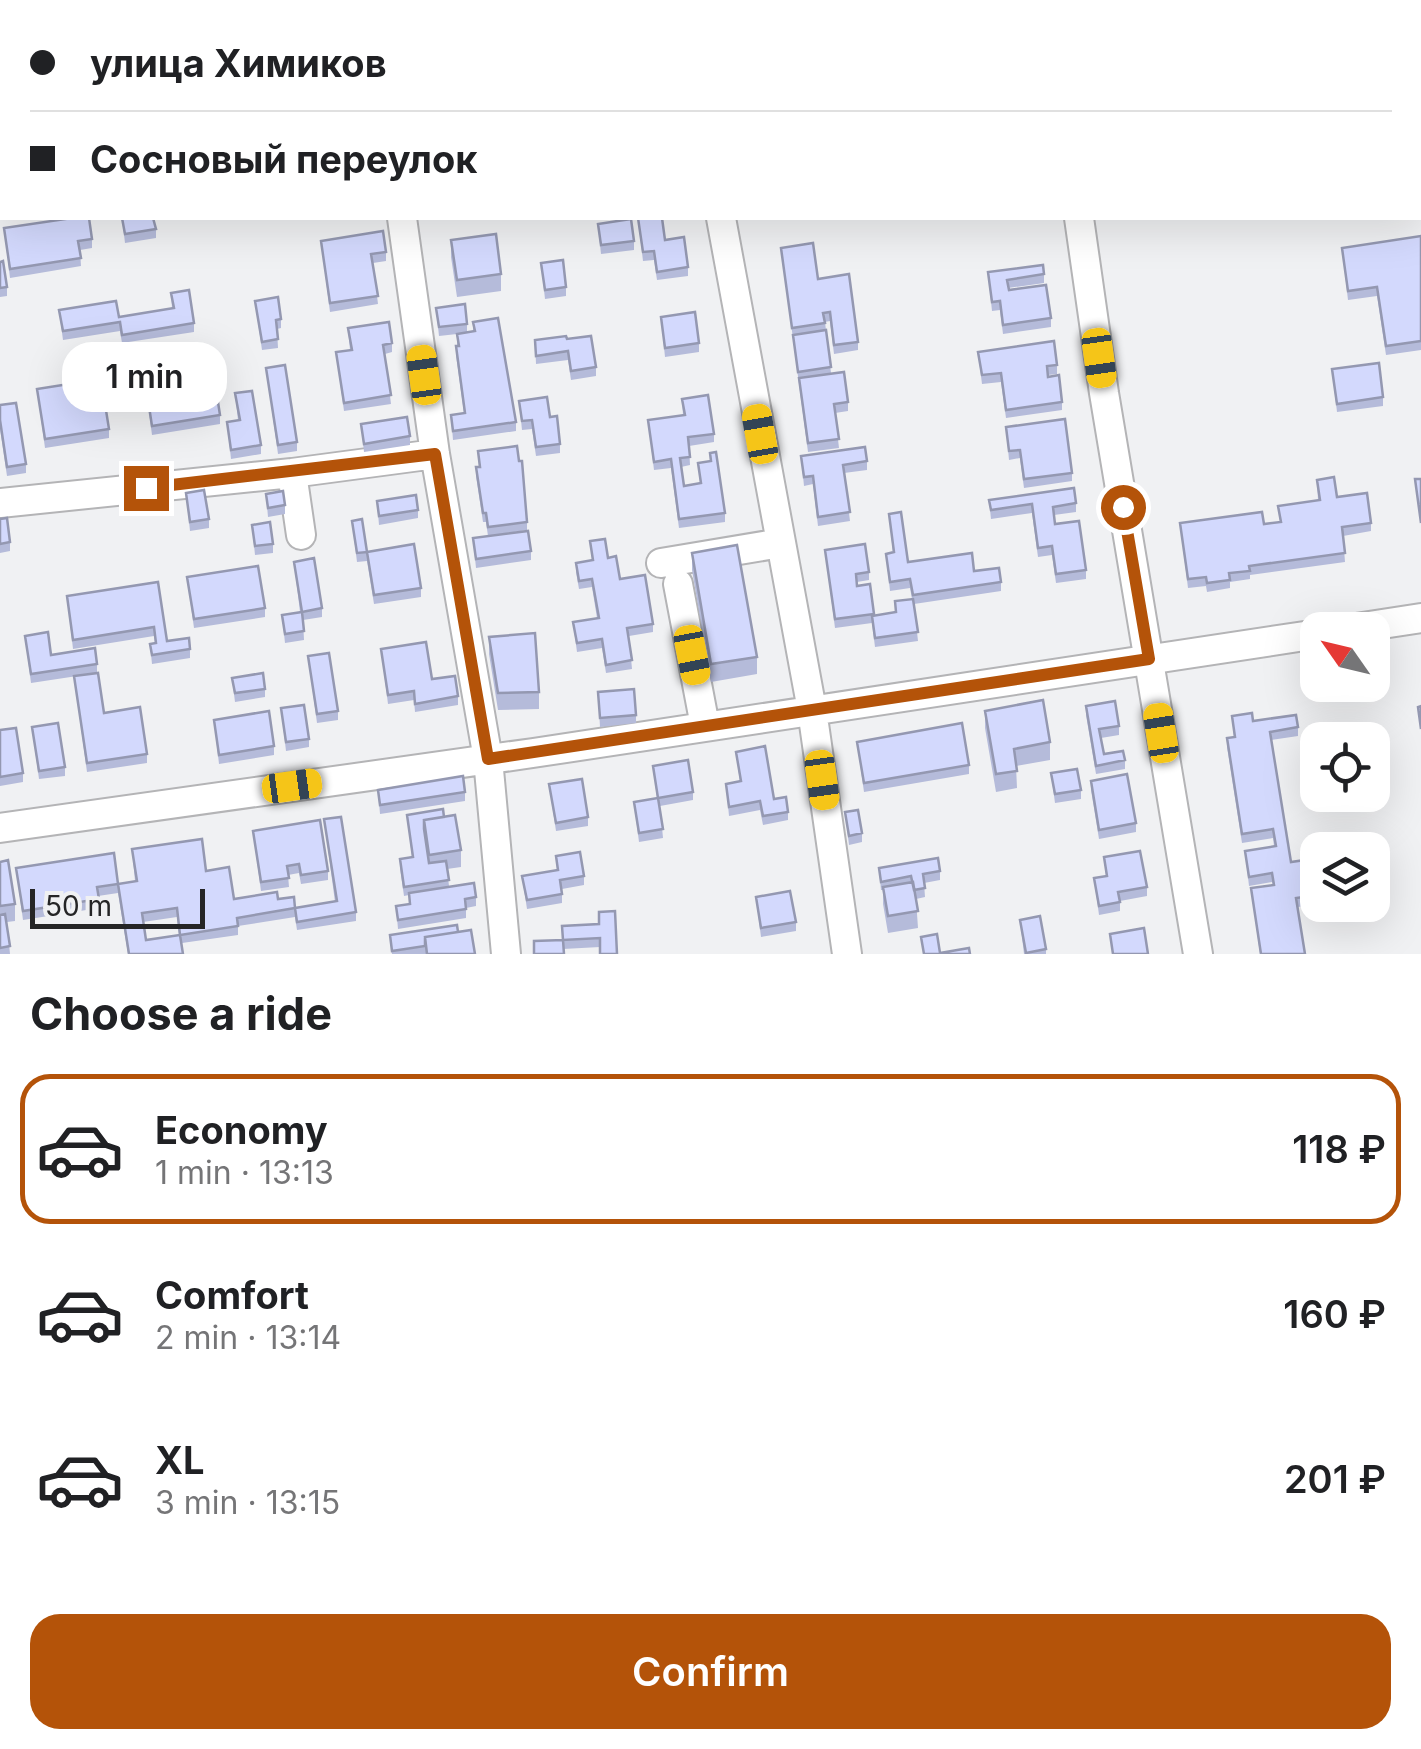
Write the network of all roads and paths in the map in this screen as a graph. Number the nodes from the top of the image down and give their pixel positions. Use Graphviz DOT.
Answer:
graph roads {
  1 [pos="402,220"];
  2 [pos="720,220"];
  3 [pos="1079,220"];
  4 [pos="435,454"];
  5 [pos="292,473"];
  6 [pos="0,503"];
  7 [pos="302,536"];
  8 [pos="780,543"];
  9 [pos="1421,618"];
  10 [pos="1390,623"];
  11 [pos="1300,637"];
  12 [pos="1149,659"];
  13 [pos="812,710"];
  14 [pos="705,726"];
  15 [pos="488,759"];
  16 [pos="0,828"];
  17 [pos="506,954"];
  18 [pos="847,954"];
  19 [pos="1198,954"];
  1 -- 4 [label="street"];
  2 -- 8 [label="street"];
  3 -- 12 [label="street"];
  4 -- 5 [label="street"];
  4 -- 15 [label="street"];
  5 -- 6 [label="street"];
  5 -- 7 [label="street"];
  8 -- 13 [label="street"];
  8 -- 14 [label="street"];
  9 -- 10 [label="street"];
  11 -- 12 [label="street"];
  12 -- 13 [label="street"];
  12 -- 19 [label="street"];
  13 -- 14 [label="street"];
  13 -- 18 [label="street"];
  14 -- 15 [label="street"];
  15 -- 16 [label="street"];
  15 -- 17 [label="street"];
}
